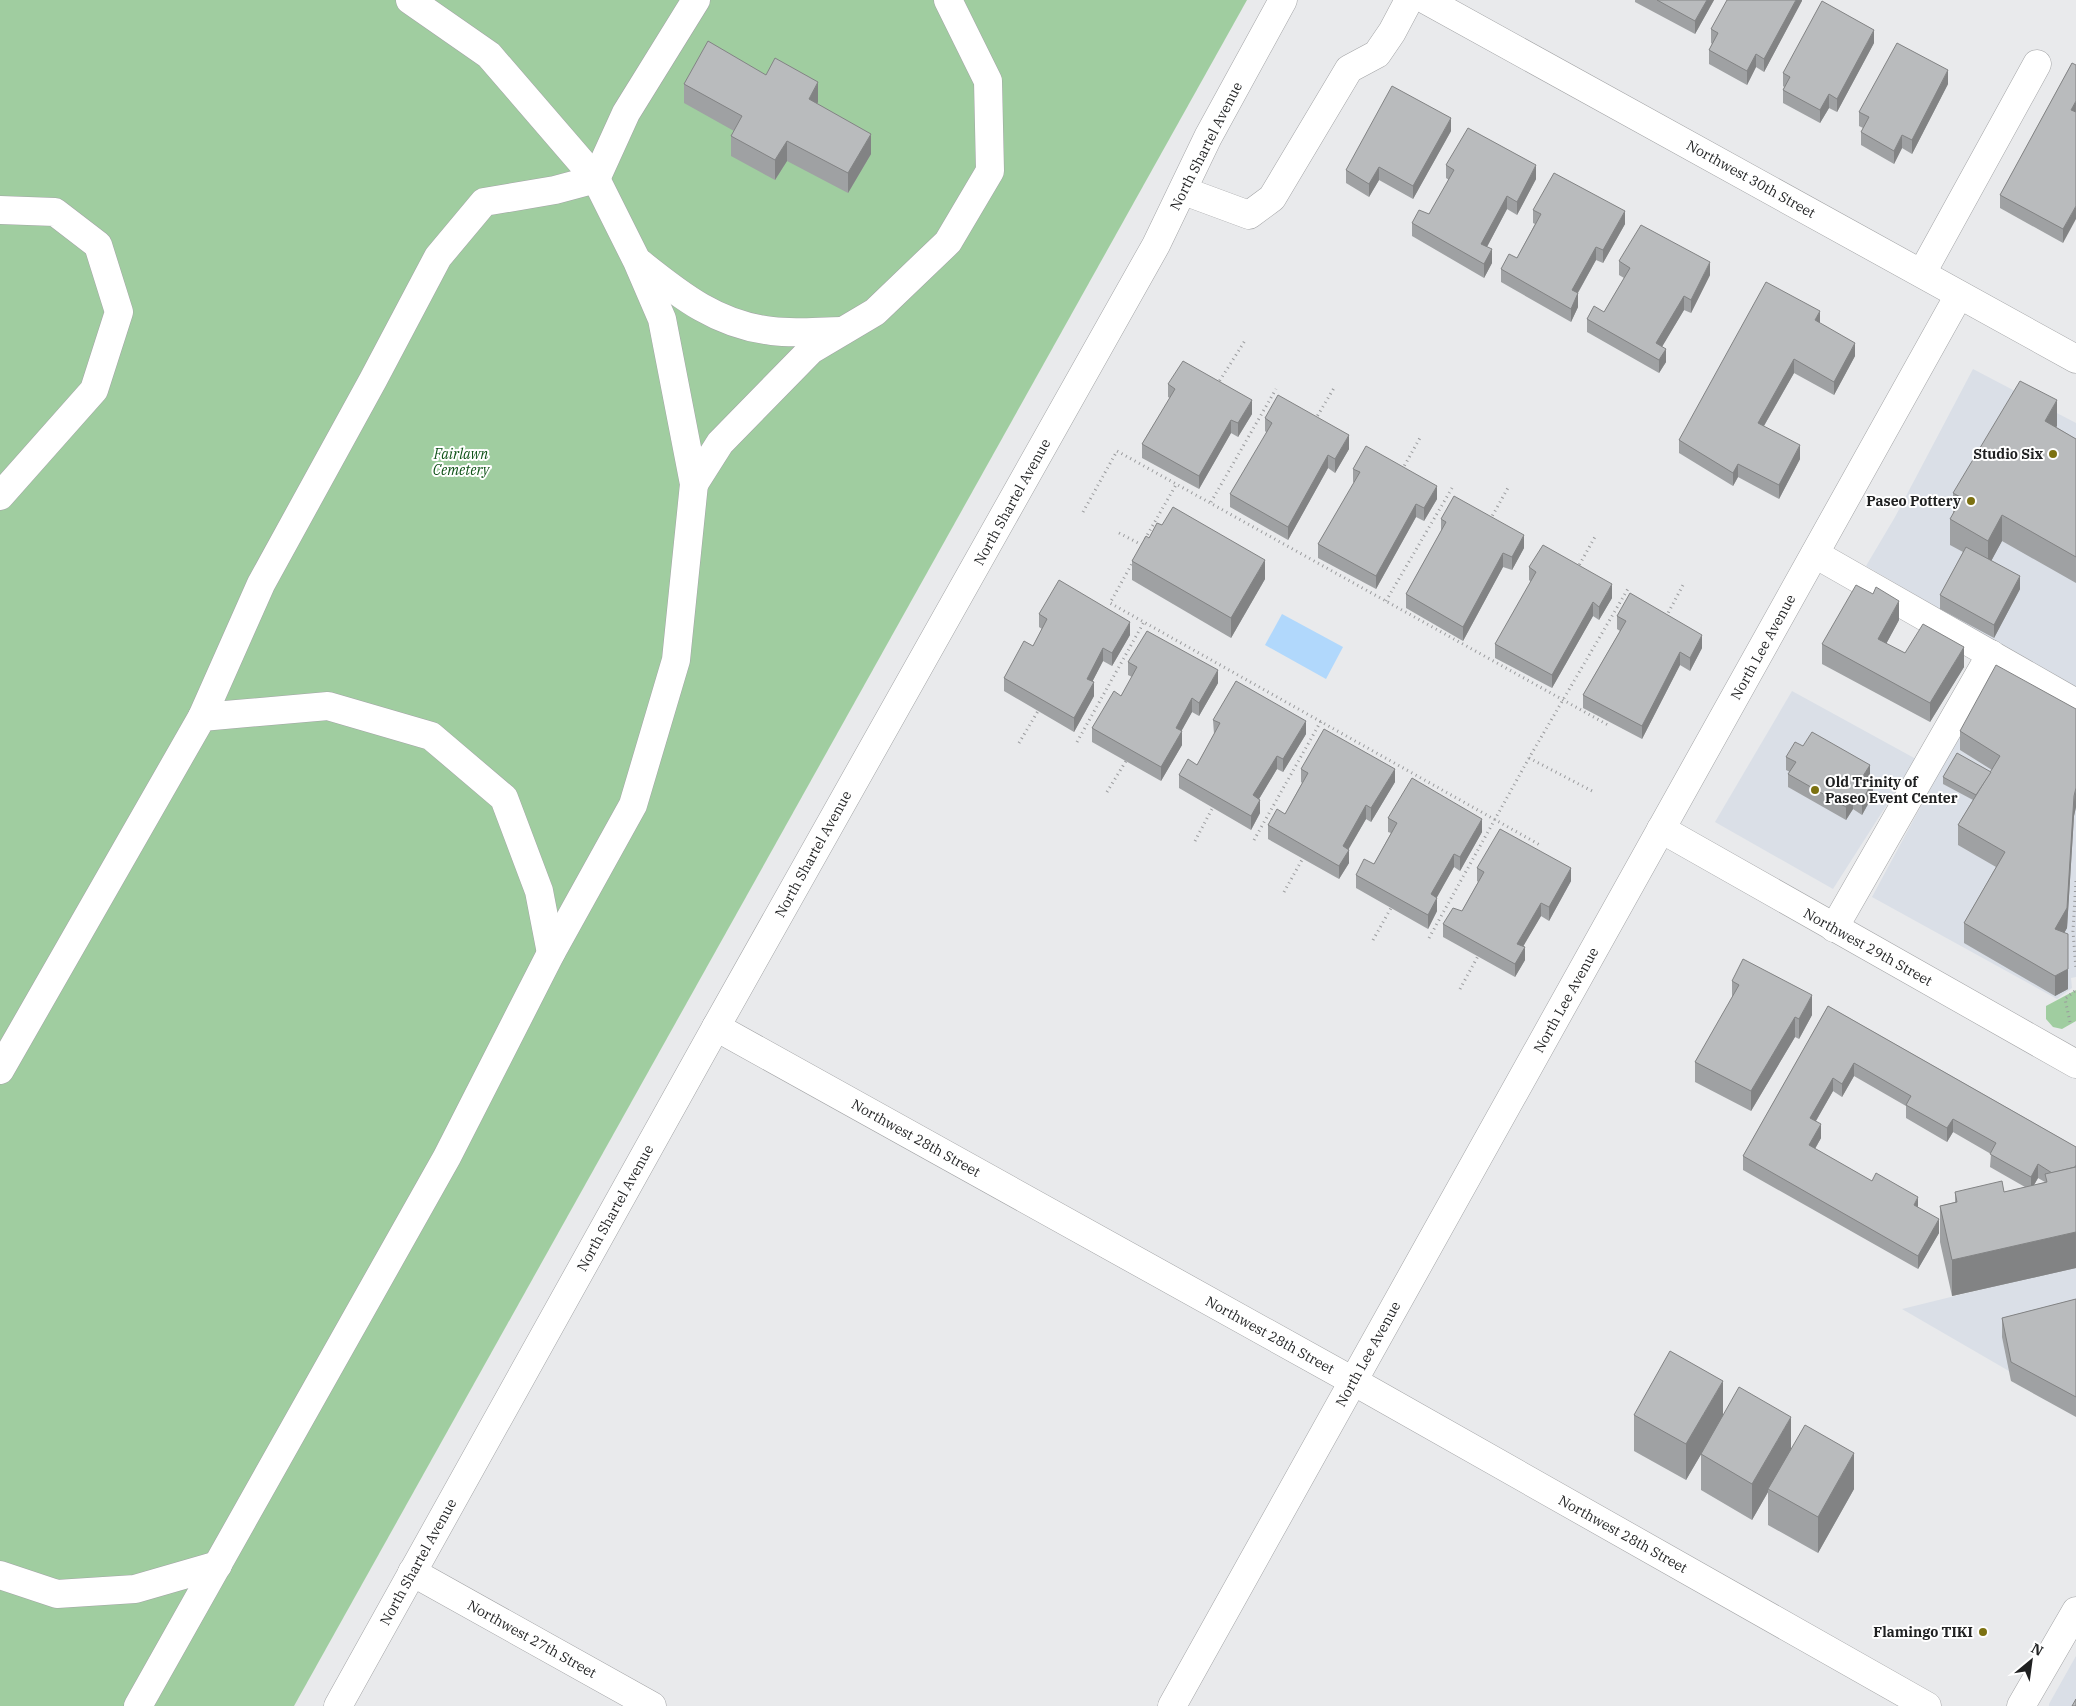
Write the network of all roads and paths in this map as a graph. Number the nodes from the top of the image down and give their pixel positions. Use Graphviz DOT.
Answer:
graph roads {
  1 [pos="410,0"];
  2 [pos="696,0"];
  3 [pos="948,0"];
  4 [pos="1283,0"];
  5 [pos="1409,0"];
  6 [pos="1426,0"];
  7 [pos="2037,64"];
  8 [pos="596,179"];
  9 [pos="1184,192"];
  10 [pos="0,210"];
  11 [pos="637,260"];
  12 [pos="1922,273"];
  13 [pos="1959,295"];
  14 [pos="842,331"];
  15 [pos="1246,339"];
  16 [pos="2076,359"];
  17 [pos="1334,388"];
  18 [pos="1276,389"];
  19 [pos="1213,392"];
  20 [pos="1311,427"];
  21 [pos="1421,436"];
  22 [pos="1398,478"];
  23 [pos="1177,483"];
  24 [pos="694,484"];
  25 [pos="1509,486"];
  26 [pos="1452,488"];
  27 [pos="0,496"];
  28 [pos="1211,502"];
  29 [pos="1083,512"];
  30 [pos="1486,527"];
  31 [pos="1119,533"];
  32 [pos="1596,536"];
  33 [pos="1142,545"];
  34 [pos="1815,554"];
  35 [pos="1574,576"];
  36 [pos="1683,585"];
  37 [pos="1629,587"];
  38 [pos="1386,601"];
  39 [pos="1144,622"];
  40 [pos="1662,625"];
  41 [pos="1991,654"];
  42 [pos="1562,700"];
  43 [pos="2076,703"];
  44 [pos="1038,711"];
  45 [pos="202,716"];
  46 [pos="1321,721"];
  47 [pos="1608,725"];
  48 [pos="1077,742"];
  49 [pos="1019,743"];
  50 [pos="1529,758"];
  51 [pos="1126,761"];
  52 [pos="1107,792"];
  53 [pos="1594,792"];
  54 [pos="1212,807"];
  55 [pos="1495,819"];
  56 [pos="1661,829"];
  57 [pos="1254,840"];
  58 [pos="1196,841"];
  59 [pos="1540,845"];
  60 [pos="1303,858"];
  61 [pos="2076,881"];
  62 [pos="1284,892"];
  63 [pos="1391,908"];
  64 [pos="1834,928"];
  65 [pos="1429,938"];
  66 [pos="1373,940"];
  67 [pos="551,953"];
  68 [pos="1478,956"];
  69 [pos="2076,969"];
  70 [pos="1460,989"];
  71 [pos="2076,990"];
  72 [pos="2072,1026"];
  73 [pos="716,1027"];
  74 [pos="2076,1064"];
  75 [pos="0,1070"];
  76 [pos="1353,1381"];
  77 [pos="218,1565"];
  78 [pos="412,1572"];
  79 [pos="0,1575"];
  80 [pos="2076,1611"];
  81 [pos="138,1706"];
  82 [pos="338,1706"];
  83 [pos="652,1706"];
  84 [pos="1172,1706"];
  85 [pos="1927,1706"];
  86 [pos="2021,1706"];
  1 -- 8 [label="street"];
  2 -- 8 [label="street"];
  3 -- 14 [label="street"];
  4 -- 9 [label="street, North Shartel Avenue"];
  5 -- 9 [label="street"];
  6 -- 12 [label="street, Northwest 30th Street"];
  7 -- 12 [label="street"];
  8 -- 11 [label="street"];
  8 -- 45 [label="street"];
  9 -- 73 [label="street, North Shartel Avenue"];
  10 -- 27 [label="street"];
  11 -- 14 [label="street"];
  11 -- 24 [label="street"];
  12 -- 13 [label="street, Northwest 30th Street"];
  13 -- 16 [label="street, Northwest 30th Street"];
  13 -- 34 [label="street, North Lee Avenue"];
  14 -- 24 [label="street"];
  15 -- 19 [label="path"];
  17 -- 20 [label="path"];
  18 -- 28 [label="path"];
  21 -- 22 [label="path"];
  23 -- 28 [label="path"];
  23 -- 29 [label="path"];
  23 -- 33 [label="path"];
  24 -- 67 [label="street"];
  25 -- 30 [label="path"];
  26 -- 38 [label="path"];
  28 -- 38 [label="path"];
  31 -- 33 [label="path"];
  32 -- 35 [label="path"];
  33 -- 39 [label="path"];
  34 -- 41 [label="street"];
  34 -- 56 [label="street, North Lee Avenue"];
  36 -- 40 [label="path"];
  37 -- 42 [label="path"];
  38 -- 42 [label="path"];
  39 -- 46 [label="path"];
  39 -- 48 [label="path"];
  41 -- 43 [label="street"];
  41 -- 64 [label="street"];
  42 -- 47 [label="path"];
  42 -- 50 [label="path"];
  44 -- 49 [label="path"];
  45 -- 67 [label="street"];
  45 -- 75 [label="street"];
  46 -- 55 [label="path"];
  46 -- 57 [label="path"];
  50 -- 53 [label="path"];
  50 -- 55 [label="path"];
  51 -- 52 [label="path"];
  54 -- 58 [label="path"];
  55 -- 59 [label="path"];
  55 -- 65 [label="path"];
  56 -- 64 [label="street, Northwest 29th Street"];
  56 -- 76 [label="street, North Lee Avenue"];
  60 -- 62 [label="path"];
  61 -- 69 [label="path"];
  63 -- 66 [label="path"];
  64 -- 74 [label="street, Northwest 29th Street"];
  67 -- 77 [label="street"];
  68 -- 70 [label="path"];
  71 -- 72 [label="path"];
  73 -- 76 [label="street, Northwest 28th Street"];
  73 -- 78 [label="street, North Shartel Avenue"];
  76 -- 84 [label="street, North Lee Avenue"];
  76 -- 85 [label="street, Northwest 28th Street"];
  77 -- 79 [label="street"];
  77 -- 81 [label="street"];
  78 -- 82 [label="street, North Shartel Avenue"];
  78 -- 83 [label="street, Northwest 27th Street"];
  80 -- 86 [label="street"];
}
